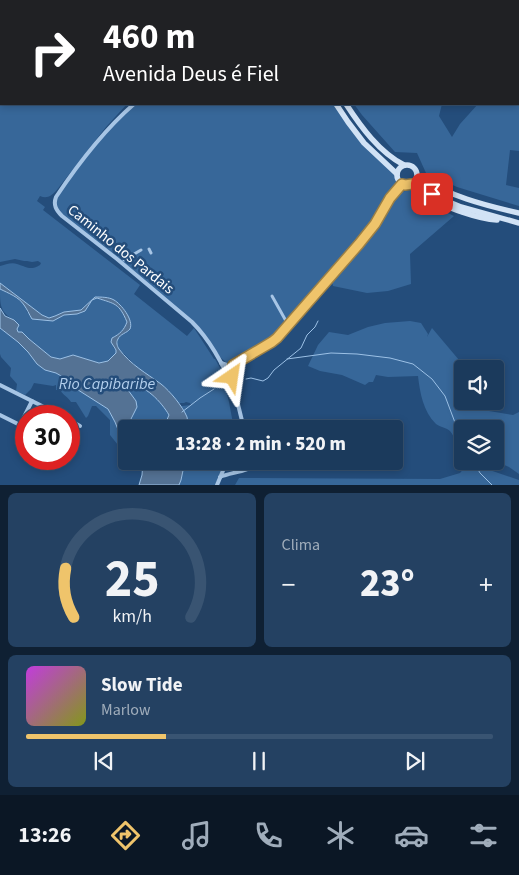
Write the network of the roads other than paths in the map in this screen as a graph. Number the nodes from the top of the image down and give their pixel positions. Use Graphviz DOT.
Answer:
graph roads {
  1 [pos="133,105"];
  2 [pos="337,105"];
  3 [pos="347,105"];
  4 [pos="404,165"];
  5 [pos="397,174"];
  6 [pos="418,176"];
  7 [pos="402,184"];
  8 [pos="412,184"];
  9 [pos="519,214"];
  10 [pos="519,223"];
  11 [pos="141,250"];
  12 [pos="124,260"];
  13 [pos="272,296"];
  14 [pos="286,321"];
  15 [pos="221,363"];
  16 [pos="233,365"];
  17 [pos="0,385"];
  18 [pos="235,393"];
  19 [pos="32,401"];
  20 [pos="30,405"];
  21 [pos="40,405"];
  22 [pos="0,415"];
  23 [pos="242,420"];
  24 [pos="15,422"];
  25 [pos="223,470"];
  26 [pos="244,470"];
  27 [pos="220,477"];
  28 [pos="217,485"];
  1 -- 15 [label="street, Caminho dos Pardais"];
  2 -- 5 [label="main road"];
  3 -- 4 [label="main road"];
  4 -- 5 [label="main road"];
  4 -- 6 [label="main road"];
  5 -- 7 [label="main road"];
  6 -- 8 [label="main road"];
  6 -- 9 [label="main road"];
  7 -- 8 [label="main road"];
  7 -- 16 [label="street"];
  8 -- 10 [label="main road"];
  11 -- 12 [label="street"];
  13 -- 14 [label="street"];
  15 -- 16 [label="street"];
  15 -- 18 [label="street"];
  16 -- 18 [label="street"];
  17 -- 19 [label="street"];
  18 -- 23 [label="street"];
  19 -- 20 [label="street"];
  19 -- 21 [label="street"];
  22 -- 24 [label="street"];
  25 -- 27 [label="street"];
  26 -- 27 [label="street"];
  27 -- 28 [label="street"];
}
